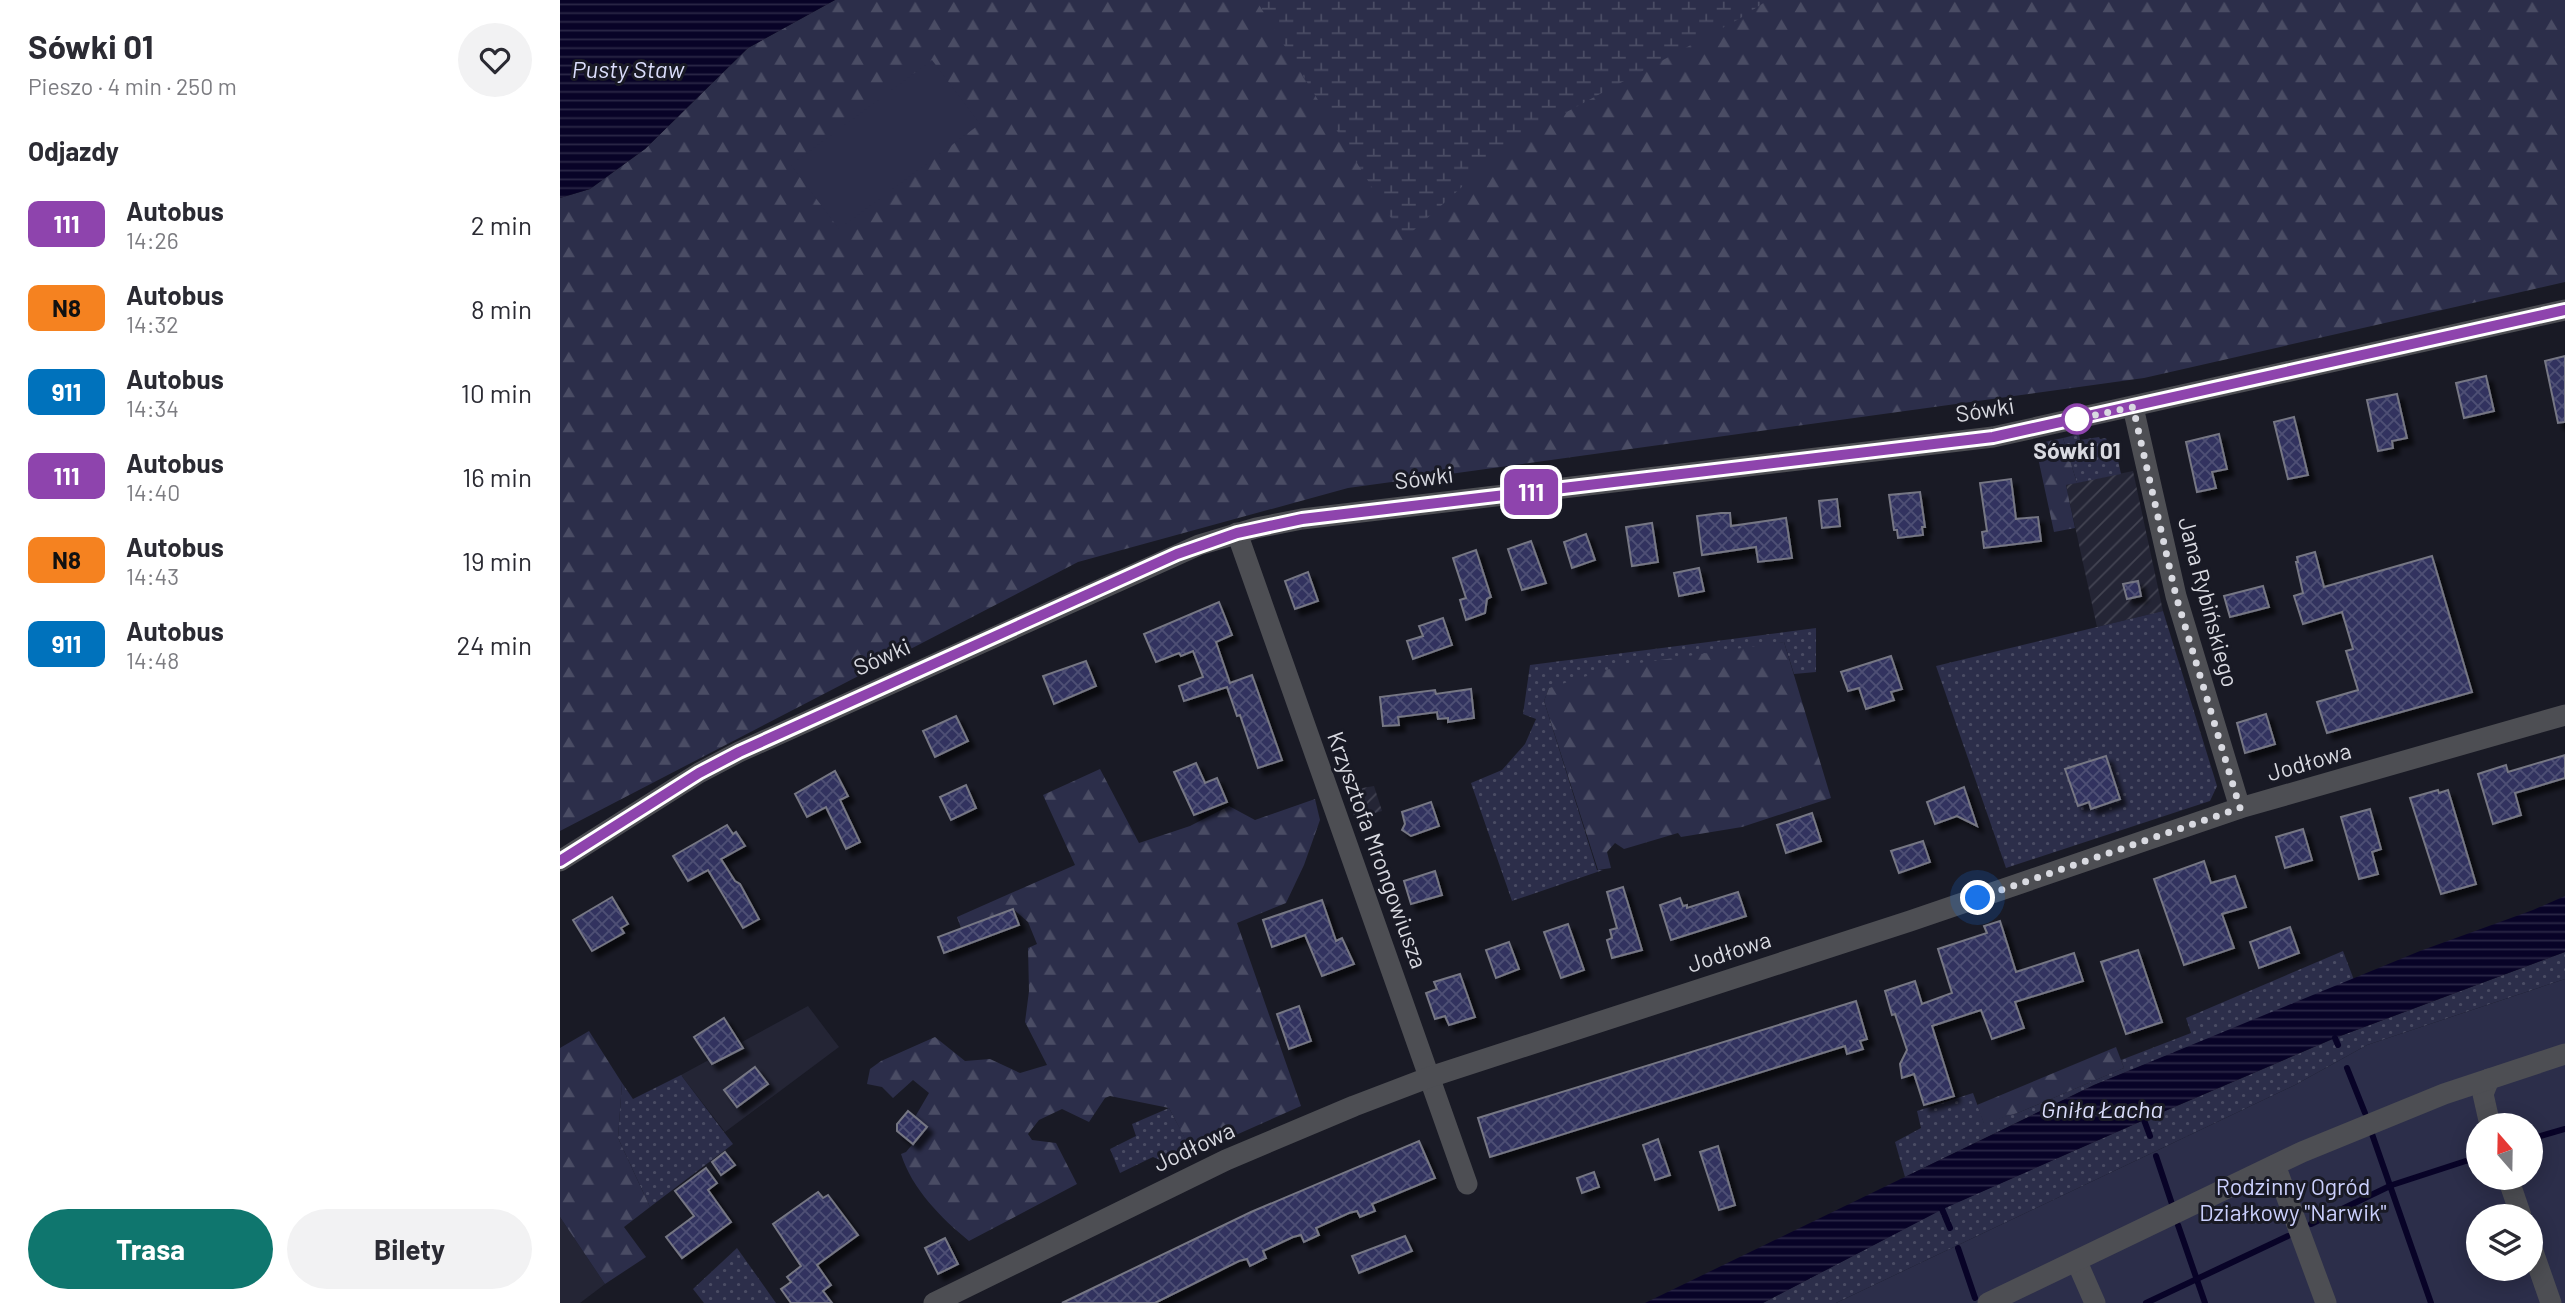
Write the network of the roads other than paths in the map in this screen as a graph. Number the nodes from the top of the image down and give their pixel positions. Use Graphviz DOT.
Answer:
graph roads {
  1 [pos="2565,310"];
  2 [pos="2133,407"];
  3 [pos="1237,533"];
  4 [pos="2565,715"];
  5 [pos="2240,808"];
  6 [pos="560,861"];
  7 [pos="2565,1054"];
  8 [pos="1430,1077"];
  9 [pos="2489,1079"];
  10 [pos="2487,1113"];
  11 [pos="2275,1165"];
  12 [pos="1467,1184"];
  13 [pos="2077,1262"];
  14 [pos="2543,1280"];
  15 [pos="934,1303"];
  16 [pos="1987,1303"];
  17 [pos="2095,1303"];
  18 [pos="2326,1303"];
  19 [pos="2551,1303"];
  1 -- 2 [label="street, Sówki"];
  2 -- 3 [label="street, Sówki"];
  2 -- 5 [label="street, Jana Rybińskiego"];
  3 -- 6 [label="street, Sówki"];
  3 -- 8 [label="street, Krzysztofa Mrongowiusza"];
  4 -- 5 [label="street, Jodłowa"];
  5 -- 8 [label="street, Jodłowa"];
  7 -- 9 [label="street"];
  8 -- 12 [label="street, Krzysztofa Mrongowiusza"];
  8 -- 15 [label="street, Jodłowa"];
  9 -- 10 [label="street"];
  9 -- 11 [label="street"];
  11 -- 13 [label="street"];
  11 -- 18 [label="street"];
  13 -- 16 [label="street"];
  13 -- 17 [label="street"];
  14 -- 19 [label="street"];
}
